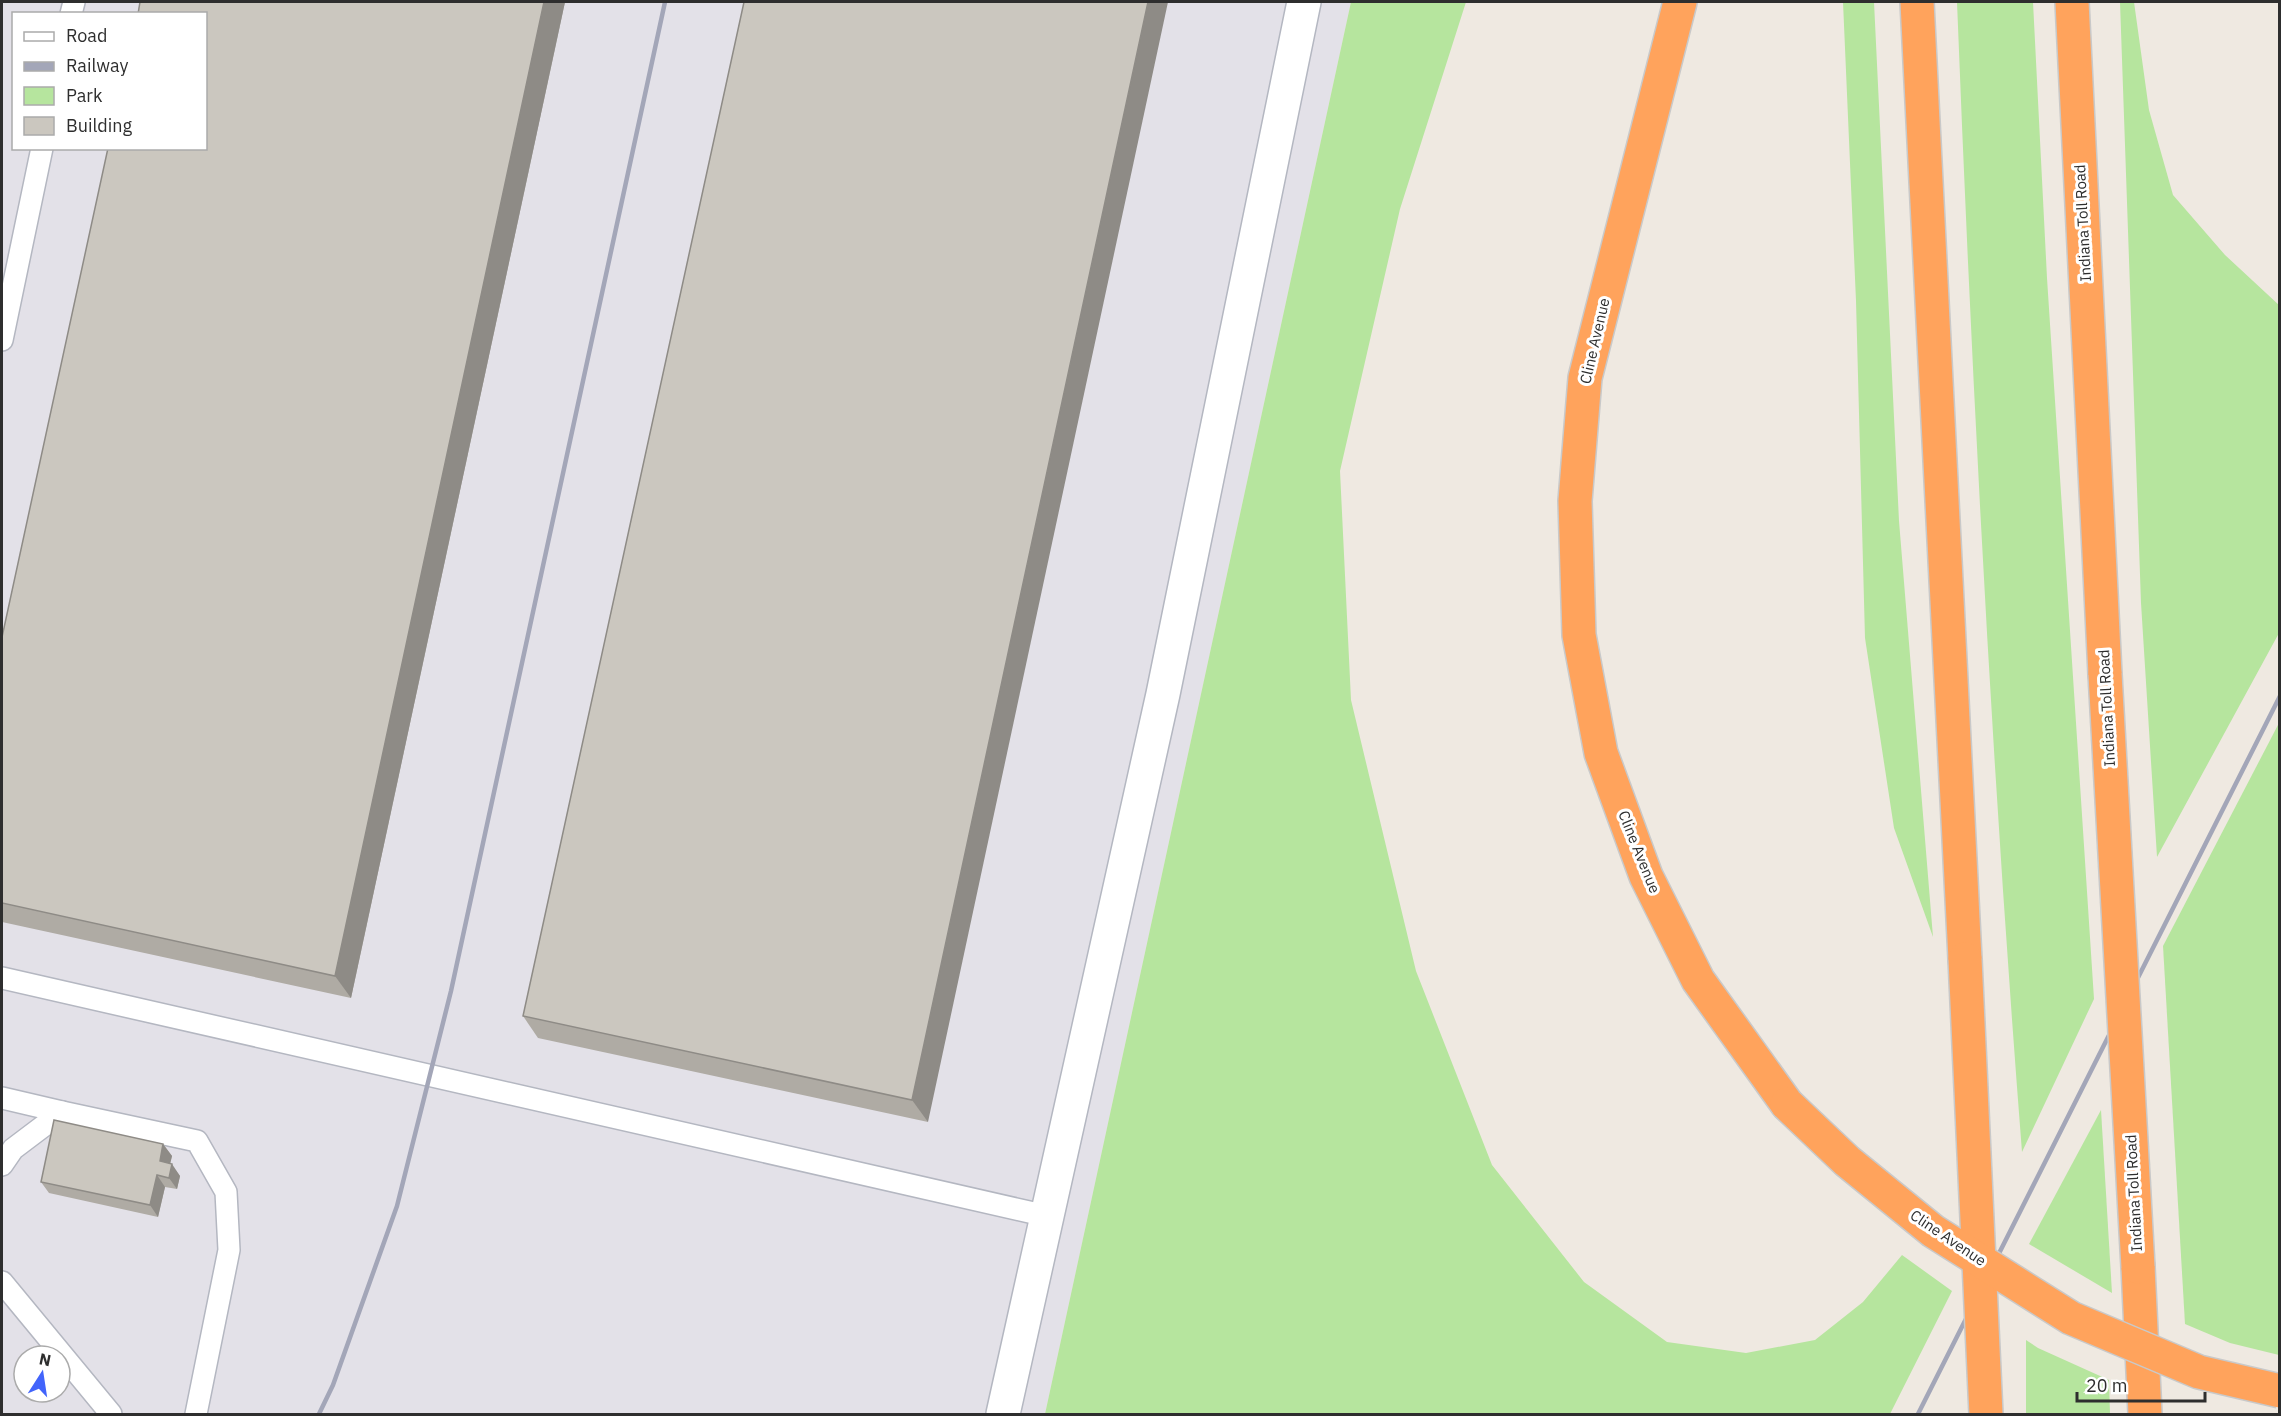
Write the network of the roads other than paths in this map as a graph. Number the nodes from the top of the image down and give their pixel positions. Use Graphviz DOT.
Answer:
graph roads {
  1 [pos="1304,2"];
  2 [pos="1680,2"];
  3 [pos="1917,2"];
  4 [pos="2072,2"];
  5 [pos="42,150"];
  6 [pos="2,340"];
  7 [pos="2,978"];
  8 [pos="2,1098"];
  9 [pos="62,1112"];
  10 [pos="2,1165"];
  11 [pos="1047,1216"];
  12 [pos="2,1282"];
  13 [pos="2280,1391"];
  14 [pos="111,1414"];
  15 [pos="196,1414"];
  16 [pos="1003,1414"];
  17 [pos="1986,1414"];
  18 [pos="2145,1414"];
  1 -- 11 [label="street"];
  2 -- 13 [label="highway, Cline Avenue, bridge"];
  3 -- 17 [label="highway, bridge"];
  4 -- 18 [label="highway, Indiana Toll Road, bridge"];
  5 -- 6 [label="lane"];
  7 -- 11 [label="lane"];
  8 -- 9 [label="lane"];
  9 -- 10 [label="lane"];
  9 -- 15 [label="lane"];
  11 -- 16 [label="street"];
  12 -- 14 [label="lane"];
}
